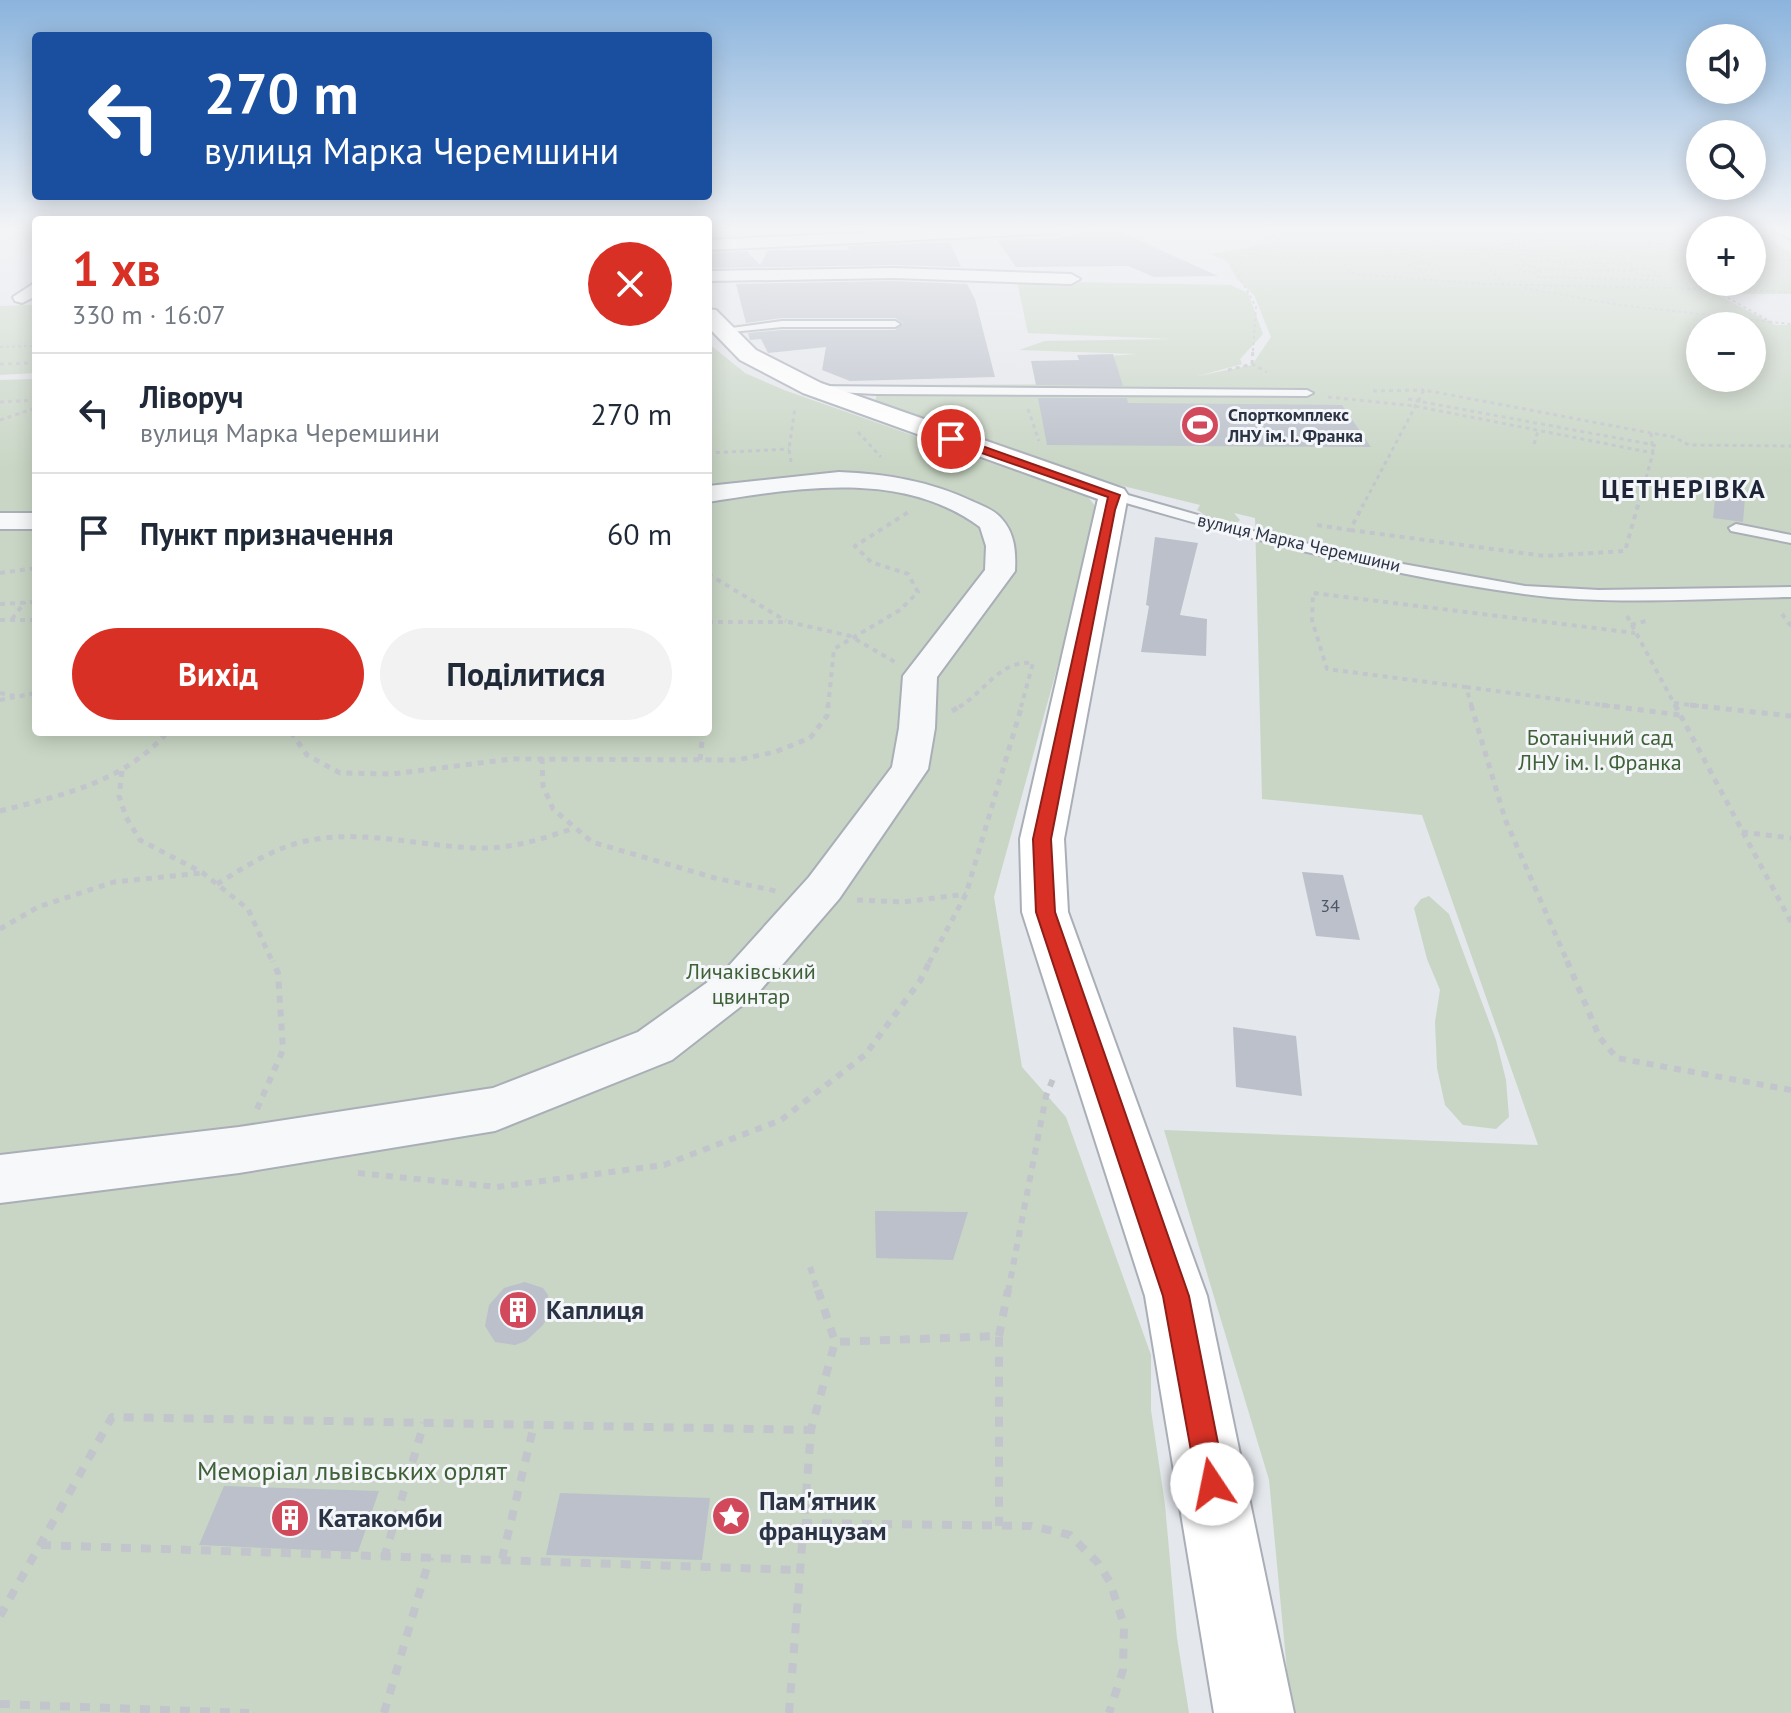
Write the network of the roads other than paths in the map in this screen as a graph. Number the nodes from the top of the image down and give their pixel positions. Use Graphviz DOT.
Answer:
graph roads {
  1 [pos="715,322"];
  2 [pos="895,324"];
  3 [pos="1307,393"];
  4 [pos="804,396"];
  5 [pos="712,493"];
  6 [pos="1114,495"];
  7 [pos="0,521"];
  8 [pos="32,521"];
  9 [pos="1736,528"];
  10 [pos="1791,539"];
  11 [pos="1791,592"];
  12 [pos="0,1179"];
  13 [pos="1254,1713"];
  1 -- 2 [label="lane"];
  1 -- 4 [label="street, вулиця Марка Черемшини"];
  3 -- 4 [label="lane"];
  4 -- 6 [label="street, вулиця Марка Черемшини"];
  5 -- 12 [label="street"];
  6 -- 11 [label="lane, вулиця Марка Черемшини"];
  6 -- 13 [label="street"];
  7 -- 8 [label="street"];
  9 -- 10 [label="lane"];
}
